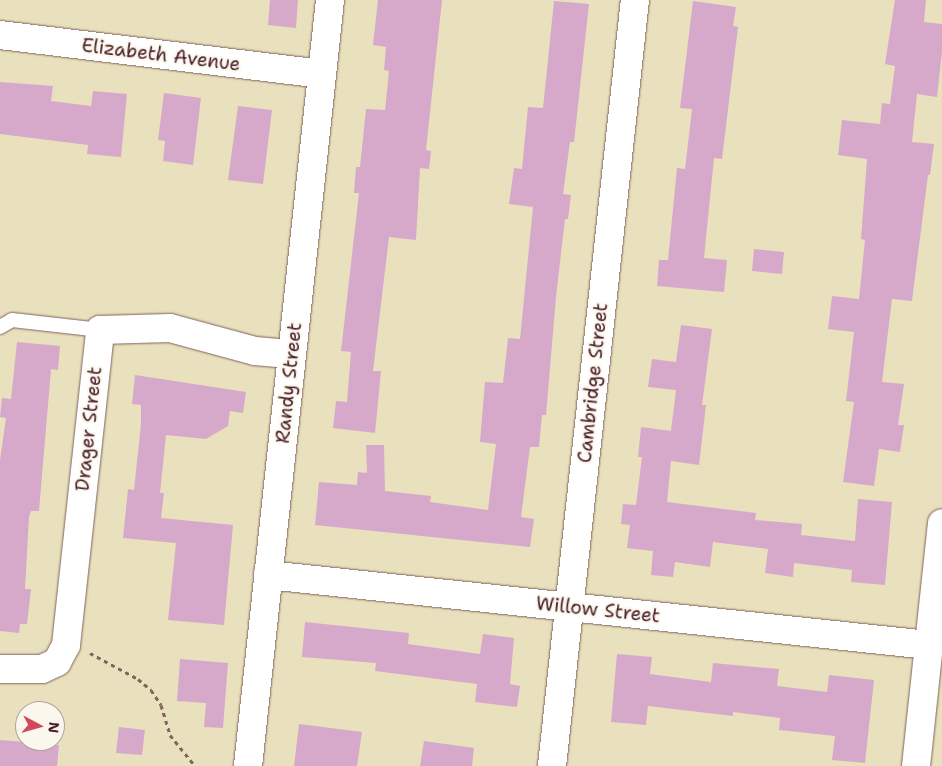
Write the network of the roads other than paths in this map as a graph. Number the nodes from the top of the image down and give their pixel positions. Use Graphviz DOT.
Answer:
graph roads {
  1 [pos="330,0"];
  2 [pos="635,0"];
  3 [pos="0,35"];
  4 [pos="322,74"];
  5 [pos="0,327"];
  6 [pos="100,330"];
  7 [pos="292,354"];
  8 [pos="942,523"];
  9 [pos="268,575"];
  10 [pos="568,607"];
  11 [pos="929,645"];
  12 [pos="0,669"];
  13 [pos="248,766"];
  14 [pos="552,766"];
  15 [pos="916,766"];
  1 -- 4 [label="street, Randy Street"];
  2 -- 10 [label="street, Cambridge Street"];
  3 -- 4 [label="street, Elizabeth Avenue"];
  4 -- 7 [label="street, Randy Street"];
  5 -- 6 [label="lane"];
  6 -- 7 [label="street"];
  6 -- 12 [label="street, Drager Street"];
  7 -- 9 [label="street, Randy Street"];
  8 -- 11 [label="street"];
  9 -- 10 [label="street, Willow Street"];
  9 -- 13 [label="street, Randy Street"];
  10 -- 11 [label="street, Willow Street"];
  10 -- 14 [label="street, Cambridge Street"];
  11 -- 15 [label="street"];
}
